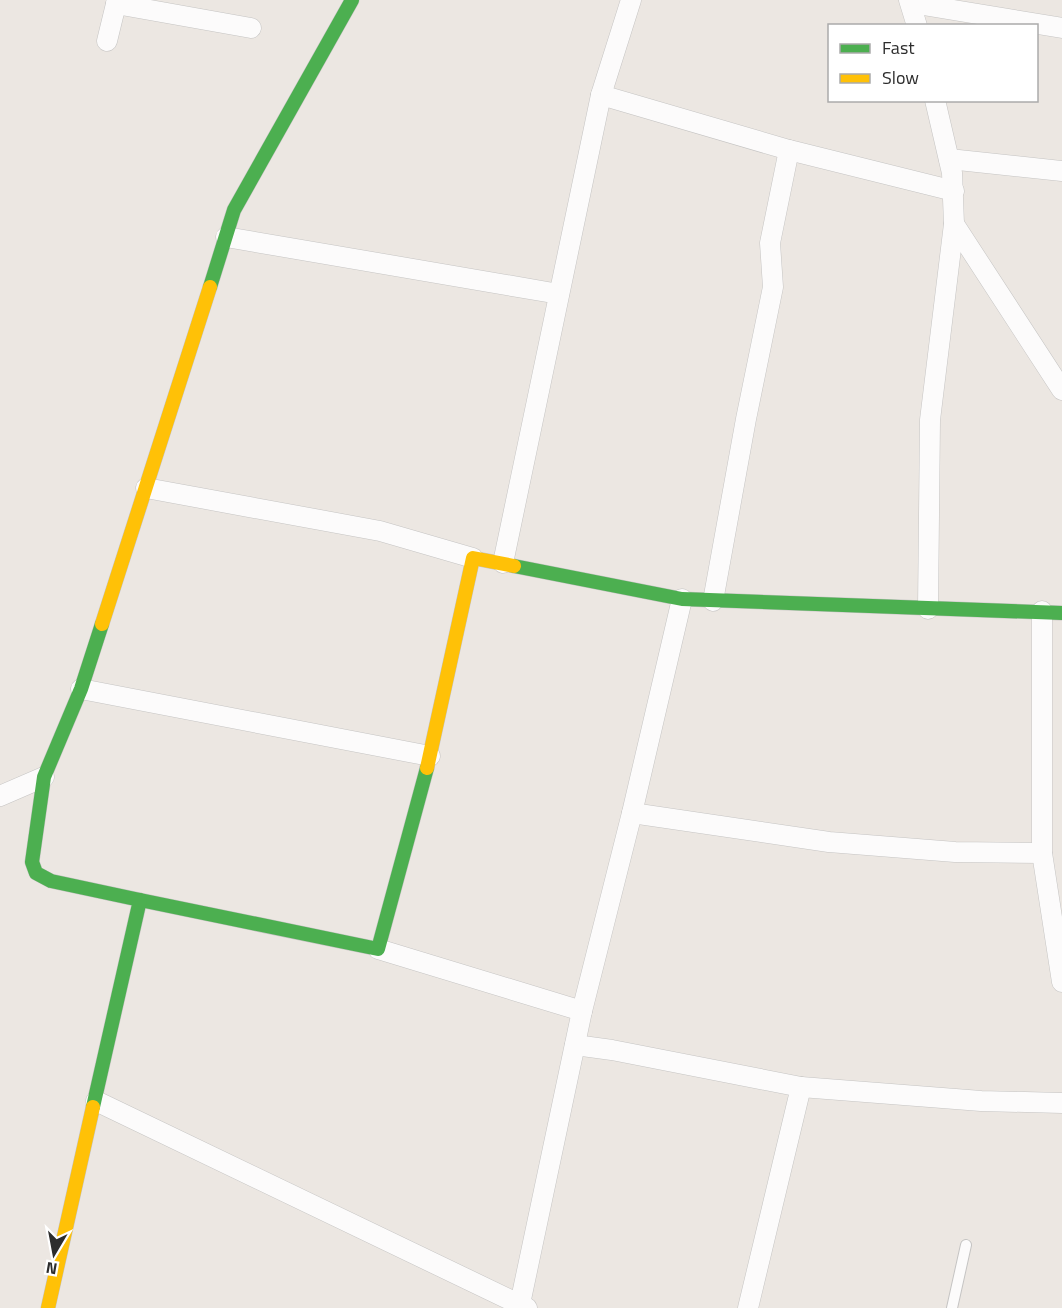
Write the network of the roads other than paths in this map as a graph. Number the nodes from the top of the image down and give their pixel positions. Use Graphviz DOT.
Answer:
graph roads {
  1 [pos="352,0"];
  2 [pos="631,0"];
  3 [pos="910,1"];
  4 [pos="116,2"];
  5 [pos="916,24"];
  6 [pos="251,28"];
  7 [pos="1062,28"];
  8 [pos="106,41"];
  9 [pos="602,95"];
  10 [pos="935,102"];
  11 [pos="789,150"];
  12 [pos="949,159"];
  13 [pos="1062,171"];
  14 [pos="954,191"];
  15 [pos="954,224"];
  16 [pos="226,237"];
  17 [pos="559,294"];
  18 [pos="1062,390"];
  19 [pos="146,488"];
  20 [pos="473,558"];
  21 [pos="504,563"];
  22 [pos="682,599"];
  23 [pos="714,601"];
  24 [pos="928,609"];
  25 [pos="1042,611"];
  26 [pos="1062,613"];
  27 [pos="81,689"];
  28 [pos="430,756"];
  29 [pos="44,777"];
  30 [pos="4,792"];
  31 [pos="632,813"];
  32 [pos="1042,853"];
  33 [pos="140,900"];
  34 [pos="378,949"];
  35 [pos="1062,981"];
  36 [pos="582,1011"];
  37 [pos="575,1045"];
  38 [pos="801,1087"];
  39 [pos="96,1101"];
  40 [pos="1062,1102"];
  41 [pos="966,1245"];
  42 [pos="524,1306"];
  43 [pos="48,1308"];
  44 [pos="748,1308"];
  45 [pos="952,1308"];
  1 -- 16 [label="street"];
  2 -- 9 [label="street"];
  3 -- 5 [label="street"];
  3 -- 7 [label="street"];
  4 -- 6 [label="street"];
  4 -- 8 [label="street"];
  9 -- 11 [label="street"];
  9 -- 17 [label="street"];
  10 -- 12 [label="street"];
  11 -- 14 [label="street"];
  11 -- 23 [label="street"];
  12 -- 13 [label="street"];
  12 -- 14 [label="street"];
  14 -- 15 [label="street"];
  15 -- 18 [label="street"];
  15 -- 24 [label="street"];
  16 -- 17 [label="street"];
  16 -- 19 [label="street"];
  17 -- 21 [label="street"];
  19 -- 20 [label="street"];
  19 -- 27 [label="street"];
  20 -- 21 [label="street"];
  20 -- 28 [label="street"];
  21 -- 22 [label="street"];
  22 -- 23 [label="street"];
  22 -- 31 [label="street"];
  23 -- 24 [label="street"];
  24 -- 25 [label="street"];
  25 -- 26 [label="street"];
  25 -- 32 [label="street"];
  27 -- 28 [label="street"];
  27 -- 29 [label="street"];
  28 -- 34 [label="street"];
  29 -- 30 [label="street"];
  29 -- 33 [label="street"];
  31 -- 32 [label="street"];
  31 -- 36 [label="street"];
  32 -- 35 [label="street"];
  33 -- 34 [label="street"];
  33 -- 39 [label="street"];
  34 -- 36 [label="street"];
  36 -- 37 [label="street"];
  37 -- 38 [label="street"];
  37 -- 42 [label="street"];
  38 -- 40 [label="street"];
  38 -- 44 [label="street"];
  39 -- 42 [label="street"];
  39 -- 43 [label="street"];
  41 -- 45 [label="lane"];
}
